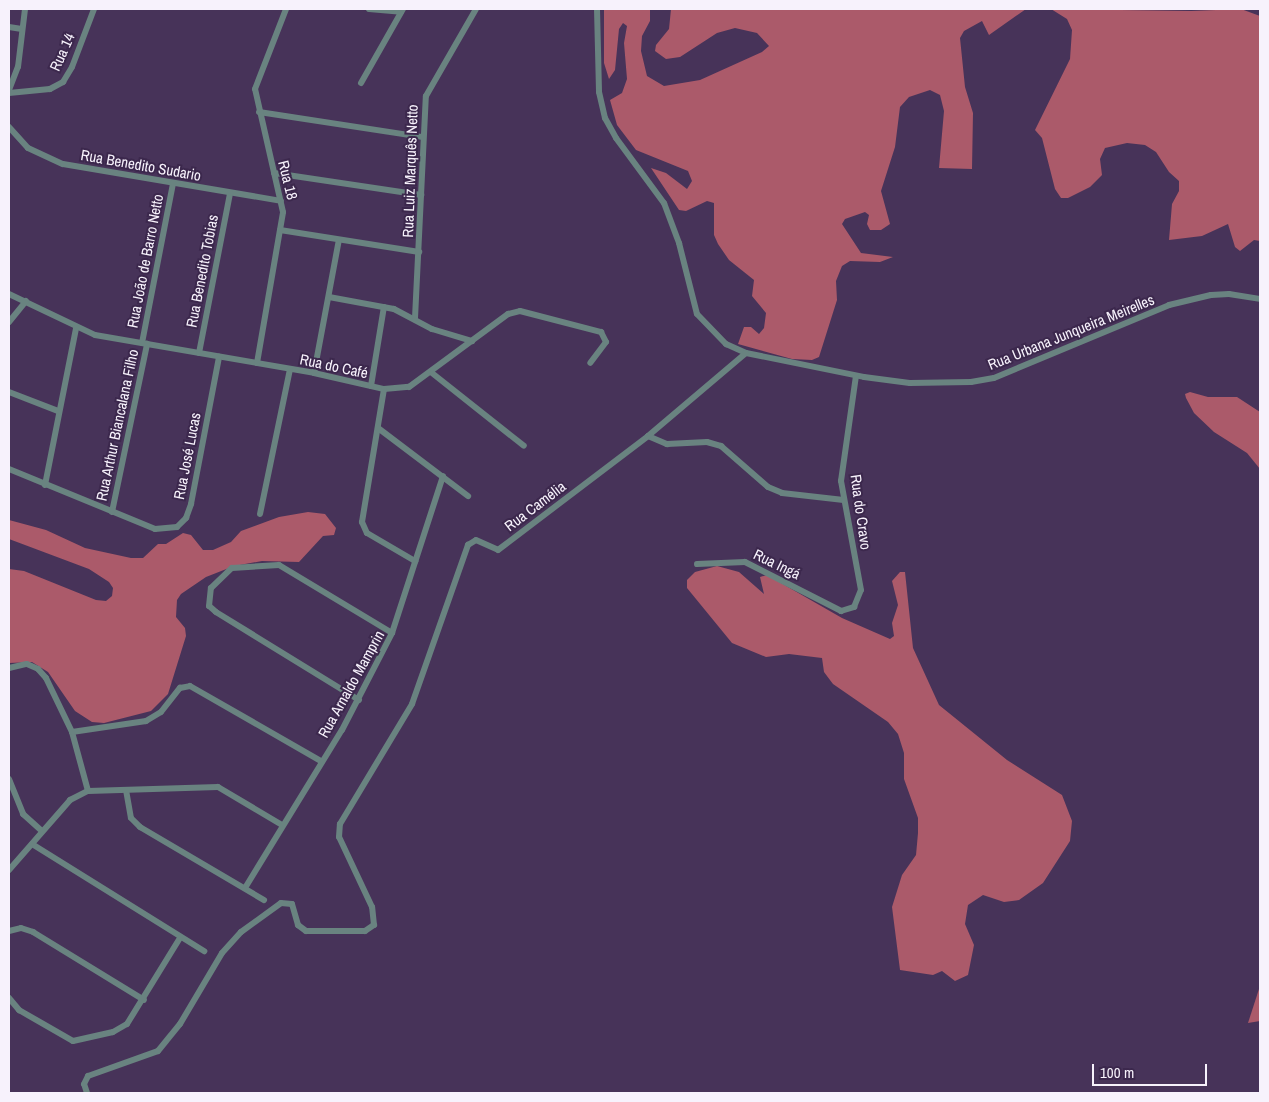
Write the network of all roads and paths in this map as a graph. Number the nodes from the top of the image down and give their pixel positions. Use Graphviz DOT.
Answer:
graph roads {
  1 [pos="25,9"];
  2 [pos="94,9"];
  3 [pos="286,9"];
  4 [pos="369,9"];
  5 [pos="476,9"];
  6 [pos="597,9"];
  7 [pos="402,10"];
  8 [pos="9,27"];
  9 [pos="22,29"];
  10 [pos="361,83"];
  11 [pos="9,92"];
  12 [pos="259,112"];
  13 [pos="9,127"];
  14 [pos="423,137"];
  15 [pos="274,173"];
  16 [pos="172,183"];
  17 [pos="230,193"];
  18 [pos="421,195"];
  19 [pos="282,202"];
  20 [pos="280,230"];
  21 [pos="339,240"];
  22 [pos="419,252"];
  23 [pos="9,294"];
  24 [pos="329,297"];
  25 [pos="1260,299"];
  26 [pos="26,301"];
  27 [pos="384,307"];
  28 [pos="415,318"];
  29 [pos="9,322"];
  30 [pos="76,328"];
  31 [pos="472,341"];
  32 [pos="145,343"];
  33 [pos="199,353"];
  34 [pos="746,353"];
  35 [pos="218,357"];
  36 [pos="257,363"];
  37 [pos="590,363"];
  38 [pos="290,369"];
  39 [pos="314,373"];
  40 [pos="432,373"];
  41 [pos="856,376"];
  42 [pos="371,386"];
  43 [pos="384,389"];
  44 [pos="9,392"];
  45 [pos="58,411"];
  46 [pos="378,428"];
  47 [pos="648,436"];
  48 [pos="524,446"];
  49 [pos="9,470"];
  50 [pos="443,476"];
  51 [pos="45,484"];
  52 [pos="468,496"];
  53 [pos="844,500"];
  54 [pos="112,512"];
  55 [pos="260,514"];
  56 [pos="415,561"];
  57 [pos="697,564"];
  58 [pos="841,611"];
  59 [pos="392,634"];
  60 [pos="9,668"];
  61 [pos="359,700"];
  62 [pos="72,732"];
  63 [pos="321,761"];
  64 [pos="9,779"];
  65 [pos="88,790"];
  66 [pos="126,790"];
  67 [pos="282,825"];
  68 [pos="42,831"];
  69 [pos="32,844"];
  70 [pos="9,870"];
  71 [pos="245,888"];
  72 [pos="264,900"];
  73 [pos="9,931"];
  74 [pos="180,938"];
  75 [pos="204,952"];
  76 [pos="9,998"];
  77 [pos="144,1000"];
  78 [pos="86,1093"];
  1 -- 9 [label="street"];
  2 -- 11 [label="street, Rua 14"];
  3 -- 12 [label="street, Rua 18"];
  4 -- 7 [label="street"];
  5 -- 14 [label="street, Rua Luiz Marquês Netto"];
  6 -- 34 [label="street, Rua Urbana Junqueira Meirelles"];
  7 -- 10 [label="street"];
  8 -- 9 [label="street"];
  9 -- 11 [label="street"];
  12 -- 14 [label="street"];
  12 -- 15 [label="street, Rua 18"];
  13 -- 16 [label="street, Rua Benedito Sudario"];
  14 -- 18 [label="street, Rua Luiz Marquês Netto"];
  15 -- 18 [label="street"];
  15 -- 19 [label="street, Rua 18"];
  16 -- 17 [label="street, Rua Benedito Sudario"];
  16 -- 32 [label="street, Rua João de Barro Netto"];
  17 -- 19 [label="street, Rua Benedito Sudario"];
  17 -- 33 [label="street, Rua Benedito Tobias"];
  18 -- 22 [label="street, Rua Luiz Marquês Netto"];
  19 -- 20 [label="street, Rua 18"];
  20 -- 21 [label="street"];
  20 -- 36 [label="street, Rua 18"];
  21 -- 22 [label="street"];
  21 -- 24 [label="street"];
  22 -- 28 [label="street, Rua Luiz Marquês Netto"];
  23 -- 26 [label="street, Rua do Café"];
  24 -- 27 [label="street"];
  24 -- 39 [label="street"];
  25 -- 41 [label="street, Rua Urbana Junqueira Meirelles"];
  26 -- 29 [label="street"];
  26 -- 30 [label="street, Rua do Café"];
  27 -- 28 [label="street"];
  27 -- 42 [label="street"];
  28 -- 31 [label="street"];
  30 -- 32 [label="street, Rua do Café"];
  30 -- 45 [label="street"];
  31 -- 37 [label="street, Rua do Café"];
  31 -- 40 [label="street, Rua do Café"];
  32 -- 33 [label="street, Rua do Café"];
  32 -- 54 [label="street, Rua Arthur Biancalana Filho"];
  33 -- 35 [label="street, Rua do Café"];
  34 -- 41 [label="street, Rua Urbana Junqueira Meirelles"];
  34 -- 47 [label="street, Rua Camélia"];
  35 -- 36 [label="street, Rua do Café"];
  35 -- 54 [label="street, Rua José Lucas"];
  36 -- 38 [label="street, Rua do Café"];
  38 -- 39 [label="street, Rua do Café"];
  38 -- 55 [label="street"];
  39 -- 42 [label="street, Rua do Café"];
  40 -- 43 [label="street, Rua do Café"];
  40 -- 48 [label="street"];
  41 -- 53 [label="street, Rua do Cravo"];
  42 -- 43 [label="street, Rua do Café"];
  43 -- 46 [label="street"];
  44 -- 45 [label="street"];
  45 -- 51 [label="street"];
  46 -- 50 [label="street"];
  46 -- 56 [label="street"];
  47 -- 53 [label="street"];
  47 -- 78 [label="street, Rua Camélia"];
  49 -- 51 [label="street, Rua José Lucas"];
  50 -- 52 [label="street"];
  50 -- 56 [label="street, Rua Arnaldo Mamprin"];
  51 -- 54 [label="street, Rua José Lucas"];
  53 -- 58 [label="street, Rua do Cravo"];
  56 -- 59 [label="street, Rua Arnaldo Mamprin"];
  57 -- 58 [label="street, Rua Ingá"];
  59 -- 61 [label="street, Rua Arnaldo Mamprin"];
  59 -- 61 [label="street"];
  60 -- 62 [label="street"];
  61 -- 63 [label="street, Rua Arnaldo Mamprin"];
  62 -- 63 [label="street"];
  62 -- 65 [label="street"];
  63 -- 67 [label="street, Rua Arnaldo Mamprin"];
  64 -- 68 [label="street"];
  65 -- 66 [label="street"];
  65 -- 68 [label="street"];
  66 -- 67 [label="street"];
  66 -- 71 [label="street"];
  67 -- 71 [label="street, Rua Arnaldo Mamprin"];
  68 -- 69 [label="street"];
  69 -- 70 [label="street"];
  69 -- 74 [label="street"];
  71 -- 72 [label="street"];
  73 -- 77 [label="street"];
  74 -- 75 [label="street"];
  74 -- 77 [label="street"];
  76 -- 77 [label="street"];
}
